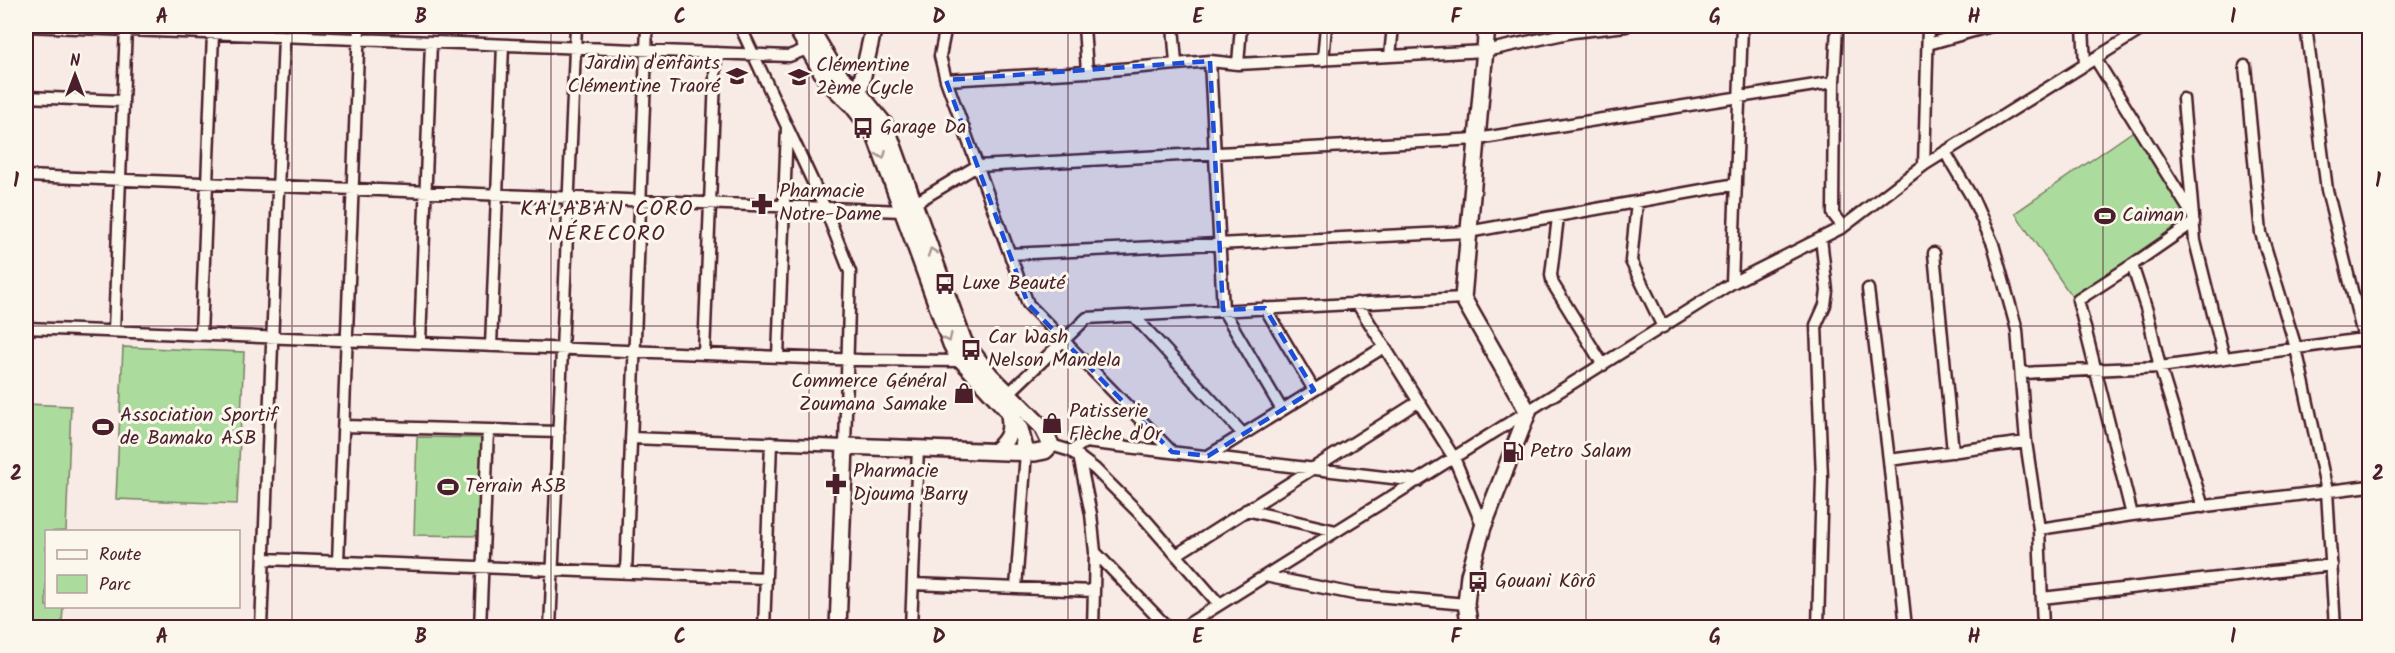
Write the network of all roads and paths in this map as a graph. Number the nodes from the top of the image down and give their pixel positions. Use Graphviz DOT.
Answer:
graph roads {
  1 [pos="26,26"];
  2 [pos="359,26"];
  3 [pos="576,26"];
  4 [pos="647,26"];
  5 [pos="740,26"];
  6 [pos="795,26"];
  7 [pos="809,26"];
  8 [pos="874,26"];
  9 [pos="946,26"];
  10 [pos="1084,26"];
  11 [pos="1173,26"];
  12 [pos="1242,26"];
  13 [pos="1326,26"];
  14 [pos="1393,26"];
  15 [pos="1487,26"];
  16 [pos="1626,26"];
  17 [pos="1742,26"];
  18 [pos="1837,26"];
  19 [pos="1928,26"];
  20 [pos="1991,26"];
  21 [pos="2083,26"];
  22 [pos="2147,26"];
  23 [pos="2306,26"];
  24 [pos="126,28"];
  25 [pos="179,29"];
  26 [pos="1574,29"];
  27 [pos="213,34"];
  28 [pos="284,37"];
  29 [pos="359,39"];
  30 [pos="432,42"];
  31 [pos="1928,44"];
  32 [pos="503,45"];
  33 [pos="575,48"];
  34 [pos="807,49"];
  35 [pos="646,51"];
  36 [pos="1485,51"];
  37 [pos="716,53"];
  38 [pos="753,55"];
  39 [pos="1390,56"];
  40 [pos="2095,58"];
  41 [pos="1323,60"];
  42 [pos="1210,61"];
  43 [pos="1176,63"];
  44 [pos="1238,64"];
  45 [pos="2085,65"];
  46 [pos="2245,66"];
  47 [pos="1087,72"];
  48 [pos="945,80"];
  49 [pos="1834,82"];
  50 [pos="1739,96"];
  51 [pos="26,97"];
  52 [pos="855,99"];
  53 [pos="2184,99"];
  54 [pos="123,101"];
  55 [pos="787,124"];
  56 [pos="1477,139"];
  57 [pos="1945,152"];
  58 [pos="1215,154"];
  59 [pos="1924,165"];
  60 [pos="977,166"];
  61 [pos="26,176"];
  62 [pos="120,180"];
  63 [pos="207,183"];
  64 [pos="1736,184"];
  65 [pos="278,186"];
  66 [pos="353,189"];
  67 [pos="426,192"];
  68 [pos="497,195"];
  69 [pos="569,198"];
  70 [pos="640,200"];
  71 [pos="1638,202"];
  72 [pos="710,203"];
  73 [pos="784,206"];
  74 [pos="908,207"];
  75 [pos="825,208"];
  76 [pos="1558,217"];
  77 [pos="2194,220"];
  78 [pos="1843,227"];
  79 [pos="1468,232"];
  80 [pos="1821,238"];
  81 [pos="1220,244"];
  82 [pos="1934,253"];
  83 [pos="1010,254"];
  84 [pos="2132,265"];
  85 [pos="1732,283"];
  86 [pos="1868,289"];
  87 [pos="1462,298"];
  88 [pos="1357,303"];
  89 [pos="1265,308"];
  90 [pos="1224,310"];
  91 [pos="1134,315"];
  92 [pos="1663,327"];
  93 [pos="26,328"];
  94 [pos="114,332"];
  95 [pos="201,335"];
  96 [pos="273,338"];
  97 [pos="2366,339"];
  98 [pos="347,340"];
  99 [pos="1063,342"];
  100 [pos="420,343"];
  101 [pos="491,346"];
  102 [pos="1384,347"];
  103 [pos="2296,348"];
  104 [pos="562,349"];
  105 [pos="634,352"];
  106 [pos="704,354"];
  107 [pos="778,357"];
  108 [pos="2224,358"];
  109 [pos="849,360"];
  110 [pos="961,361"];
  111 [pos="2370,363"];
  112 [pos="1604,365"];
  113 [pos="2160,367"];
  114 [pos="2095,370"];
  115 [pos="2022,373"];
  116 [pos="1314,390"];
  117 [pos="1008,394"];
  118 [pos="1418,402"];
  119 [pos="1282,410"];
  120 [pos="1009,412"];
  121 [pos="1527,412"];
  122 [pos="344,426"];
  123 [pos="488,430"];
  124 [pos="559,432"];
  125 [pos="1243,434"];
  126 [pos="631,438"];
  127 [pos="2026,442"];
  128 [pos="771,443"];
  129 [pos="1051,445"];
  130 [pos="845,446"];
  131 [pos="918,448"];
  132 [pos="995,451"];
  133 [pos="1026,452"];
  134 [pos="1172,452"];
  135 [pos="1953,452"];
  136 [pos="1075,454"];
  137 [pos="1208,456"];
  138 [pos="1454,458"];
  139 [pos="1889,460"];
  140 [pos="1315,469"];
  141 [pos="1418,481"];
  142 [pos="2370,486"];
  143 [pos="2327,491"];
  144 [pos="2203,507"];
  145 [pos="1246,510"];
  146 [pos="2132,515"];
  147 [pos="1483,527"];
  148 [pos="2039,528"];
  149 [pos="1336,531"];
  150 [pos="1095,552"];
  151 [pos="1176,555"];
  152 [pos="264,559"];
  153 [pos="338,562"];
  154 [pos="2331,565"];
  155 [pos="483,567"];
  156 [pos="553,570"];
  157 [pos="626,573"];
  158 [pos="1265,576"];
  159 [pos="766,578"];
  160 [pos="913,584"];
  161 [pos="1016,588"];
  162 [pos="1094,591"];
  163 [pos="2042,598"];
  164 [pos="1219,604"];
  165 [pos="1466,604"];
  166 [pos="261,627"];
  167 [pos="480,627"];
  168 [pos="550,627"];
  169 [pos="764,627"];
  170 [pos="838,627"];
  171 [pos="911,627"];
  172 [pos="1093,627"];
  173 [pos="1168,627"];
  174 [pos="1182,627"];
  175 [pos="1470,627"];
  176 [pos="1818,627"];
  177 [pos="1906,627"];
  178 [pos="2043,627"];
  179 [pos="2333,627"];
  1 -- 24 [label="street"];
  2 -- 29 [label="street"];
  3 -- 33 [label="street"];
  4 -- 35 [label="street"];
  5 -- 38 [label="street"];
  6 -- 34 [label="street"];
  7 -- 52 [label="street"];
  8 -- 52 [label="street"];
  9 -- 48 [label="street"];
  10 -- 47 [label="street"];
  11 -- 43 [label="street"];
  12 -- 44 [label="street"];
  13 -- 41 [label="street"];
  14 -- 39 [label="street"];
  15 -- 36 [label="street"];
  16 -- 26 [label="street"];
  17 -- 50 [label="street"];
  18 -- 49 [label="street"];
  19 -- 31 [label="street"];
  20 -- 31 [label="street"];
  21 -- 45 [label="street"];
  22 -- 40 [label="street"];
  23 -- 97 [label="street"];
  24 -- 25 [label="street"];
  24 -- 54 [label="street"];
  25 -- 27 [label="street"];
  26 -- 36 [label="street"];
  27 -- 28 [label="street"];
  27 -- 63 [label="street"];
  28 -- 29 [label="street"];
  28 -- 65 [label="street"];
  29 -- 30 [label="street"];
  29 -- 66 [label="street"];
  30 -- 32 [label="street"];
  30 -- 67 [label="street"];
  31 -- 59 [label="street"];
  32 -- 33 [label="street"];
  32 -- 68 [label="street"];
  33 -- 35 [label="street"];
  33 -- 69 [label="street"];
  34 -- 38 [label="street"];
  34 -- 52 [label="street"];
  35 -- 37 [label="street"];
  35 -- 70 [label="street"];
  36 -- 39 [label="street"];
  36 -- 56 [label="street"];
  37 -- 38 [label="street"];
  37 -- 72 [label="street"];
  38 -- 55 [label="street"];
  39 -- 41 [label="street"];
  40 -- 45 [label="street"];
  40 -- 77 [label="street"];
  41 -- 44 [label="street"];
  42 -- 43 [label="street"];
  42 -- 44 [label="street"];
  42 -- 58 [label="street"];
  43 -- 47 [label="street"];
  45 -- 57 [label="street"];
  46 -- 103 [label="street"];
  47 -- 48 [label="street"];
  48 -- 60 [label="street"];
  49 -- 50 [label="street"];
  49 -- 78 [label="street"];
  50 -- 56 [label="street"];
  50 -- 64 [label="street"];
  51 -- 54 [label="street"];
  52 -- 74 [label="street"];
  53 -- 77 [label="street"];
  54 -- 62 [label="street"];
  55 -- 73 [label="street"];
  55 -- 75 [label="street"];
  56 -- 58 [label="street"];
  56 -- 79 [label="street"];
  57 -- 59 [label="street"];
  57 -- 115 [label="street"];
  58 -- 60 [label="street"];
  58 -- 81 [label="street"];
  59 -- 78 [label="street"];
  60 -- 74 [label="street"];
  60 -- 83 [label="street"];
  61 -- 62 [label="street"];
  62 -- 63 [label="street"];
  62 -- 94 [label="street"];
  63 -- 65 [label="street"];
  63 -- 95 [label="street"];
  64 -- 71 [label="street"];
  64 -- 85 [label="street"];
  65 -- 66 [label="street"];
  65 -- 96 [label="street"];
  66 -- 67 [label="street"];
  66 -- 98 [label="street"];
  67 -- 68 [label="street"];
  67 -- 100 [label="street"];
  68 -- 69 [label="street"];
  68 -- 101 [label="street"];
  69 -- 70 [label="street"];
  69 -- 104 [label="street"];
  70 -- 72 [label="street"];
  70 -- 105 [label="street"];
  71 -- 76 [label="street"];
  71 -- 92 [label="street"];
  72 -- 73 [label="street"];
  72 -- 106 [label="street"];
  73 -- 75 [label="street"];
  73 -- 107 [label="street"];
  74 -- 75 [label="street"];
  74 -- 110 [label="street, one-way"];
  117 -- 74 [label="street, one-way"];
  75 -- 109 [label="street"];
  76 -- 79 [label="street"];
  76 -- 112 [label="street"];
  77 -- 84 [label="street"];
  77 -- 108 [label="street"];
  78 -- 80 [label="street"];
  79 -- 81 [label="street"];
  79 -- 87 [label="street"];
  80 -- 85 [label="street"];
  80 -- 176 [label="street"];
  81 -- 83 [label="street"];
  81 -- 90 [label="street"];
  82 -- 135 [label="street"];
  83 -- 99 [label="street"];
  84 -- 113 [label="street"];
  84 -- 114 [label="street"];
  85 -- 92 [label="street"];
  86 -- 139 [label="street"];
  87 -- 88 [label="street"];
  87 -- 121 [label="street"];
  88 -- 89 [label="street"];
  88 -- 102 [label="street"];
  89 -- 90 [label="street"];
  89 -- 116 [label="street"];
  90 -- 91 [label="street"];
  90 -- 119 [label="street"];
  91 -- 99 [label="street"];
  91 -- 125 [label="street"];
  92 -- 112 [label="street"];
  93 -- 94 [label="street"];
  94 -- 95 [label="street"];
  95 -- 96 [label="street"];
  96 -- 98 [label="street"];
  96 -- 152 [label="street"];
  97 -- 103 [label="street"];
  97 -- 111 [label="street"];
  98 -- 100 [label="street"];
  98 -- 122 [label="street"];
  99 -- 117 [label="street"];
  99 -- 134 [label="street"];
  100 -- 101 [label="street"];
  101 -- 104 [label="street"];
  102 -- 116 [label="street"];
  102 -- 118 [label="street"];
  103 -- 108 [label="street"];
  103 -- 143 [label="street"];
  104 -- 105 [label="street"];
  104 -- 124 [label="street"];
  105 -- 106 [label="street"];
  105 -- 126 [label="street"];
  106 -- 107 [label="street"];
  107 -- 109 [label="street"];
  108 -- 113 [label="street"];
  109 -- 110 [label="street"];
  109 -- 130 [label="street"];
  110 -- 120 [label="street"];
  112 -- 121 [label="street"];
  113 -- 114 [label="street"];
  113 -- 144 [label="street"];
  114 -- 115 [label="street"];
  114 -- 146 [label="street"];
  115 -- 127 [label="street"];
  116 -- 119 [label="street"];
  117 -- 129 [label="street"];
  118 -- 138 [label="street"];
  118 -- 140 [label="street"];
  119 -- 125 [label="street"];
  120 -- 132 [label="street"];
  120 -- 133 [label="street"];
  121 -- 138 [label="street"];
  121 -- 147 [label="street"];
  122 -- 123 [label="street"];
  122 -- 153 [label="street"];
  123 -- 124 [label="street"];
  123 -- 155 [label="street"];
  124 -- 156 [label="street"];
  125 -- 137 [label="street"];
  126 -- 128 [label="street"];
  126 -- 157 [label="street"];
  127 -- 135 [label="street"];
  127 -- 148 [label="street"];
  128 -- 130 [label="street"];
  128 -- 159 [label="street"];
  129 -- 133 [label="street"];
  129 -- 136 [label="street"];
  130 -- 131 [label="street"];
  130 -- 170 [label="street"];
  131 -- 132 [label="street"];
  131 -- 160 [label="street"];
  132 -- 133 [label="street"];
  133 -- 161 [label="street"];
  134 -- 136 [label="street"];
  134 -- 137 [label="street"];
  135 -- 139 [label="street"];
  136 -- 150 [label="street"];
  136 -- 151 [label="street"];
  137 -- 140 [label="street"];
  138 -- 141 [label="street"];
  138 -- 147 [label="street"];
  139 -- 177 [label="street"];
  140 -- 141 [label="street"];
  140 -- 145 [label="street"];
  141 -- 149 [label="street"];
  142 -- 143 [label="street"];
  143 -- 144 [label="street"];
  143 -- 154 [label="street"];
  144 -- 146 [label="street"];
  145 -- 149 [label="street"];
  145 -- 151 [label="street"];
  146 -- 148 [label="street"];
  147 -- 165 [label="street"];
  148 -- 163 [label="street"];
  149 -- 158 [label="street"];
  150 -- 162 [label="street"];
  150 -- 173 [label="street"];
  151 -- 164 [label="street"];
  152 -- 153 [label="street"];
  152 -- 166 [label="street"];
  153 -- 155 [label="street"];
  154 -- 163 [label="street"];
  154 -- 179 [label="street"];
  155 -- 156 [label="street"];
  155 -- 167 [label="street"];
  156 -- 157 [label="street"];
  156 -- 168 [label="street"];
  157 -- 159 [label="street"];
  158 -- 164 [label="street"];
  158 -- 165 [label="street"];
  159 -- 169 [label="street"];
  160 -- 161 [label="street"];
  160 -- 171 [label="street"];
  161 -- 162 [label="street"];
  162 -- 172 [label="street"];
  163 -- 178 [label="street"];
  164 -- 174 [label="street"];
  165 -- 175 [label="street"];
}
